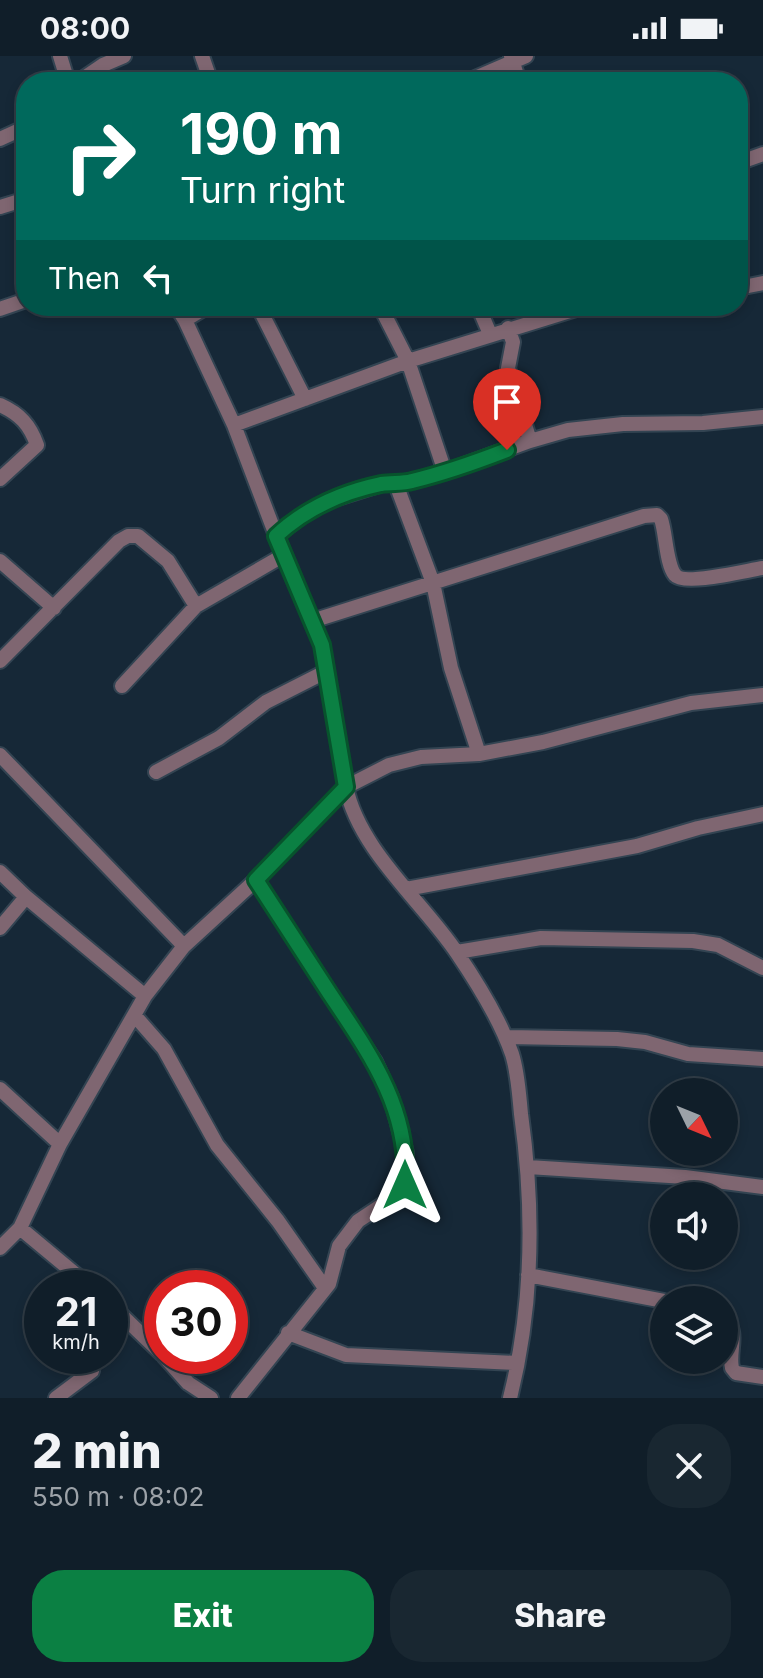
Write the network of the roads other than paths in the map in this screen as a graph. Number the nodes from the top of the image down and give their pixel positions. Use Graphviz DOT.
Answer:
graph roads {
  1 [pos="124,56"];
  2 [pos="516,58"];
  3 [pos="96,72"];
  4 [pos="487,72"];
  5 [pos="182,316"];
  6 [pos="192,316"];
  7 [pos="263,316"];
  8 [pos="385,316"];
  9 [pos="482,316"];
  10 [pos="551,316"];
  11 [pos="185,320"];
  12 [pos="508,328"];
  13 [pos="490,334"];
  14 [pos="408,361"];
  15 [pos="305,399"];
  16 [pos="0,405"];
  17 [pos="763,417"];
  18 [pos="234,425"];
  19 [pos="530,441"];
  20 [pos="445,472"];
  21 [pos="0,479"];
  22 [pos="396,484"];
  23 [pos="276,536"];
  24 [pos="284,555"];
  25 [pos="0,561"];
  26 [pos="763,568"];
  27 [pos="433,583"];
  28 [pos="196,606"];
  29 [pos="54,608"];
  30 [pos="312,621"];
  31 [pos="0,661"];
  32 [pos="327,671"];
  33 [pos="122,686"];
  34 [pos="763,695"];
  35 [pos="479,754"];
  36 [pos="0,755"];
  37 [pos="156,772"];
  38 [pos="346,787"];
  39 [pos="763,814"];
  40 [pos="0,872"];
  41 [pos="256,880"];
  42 [pos="406,889"];
  43 [pos="26,897"];
  44 [pos="0,928"];
  45 [pos="184,946"];
  46 [pos="457,952"];
  47 [pos="763,968"];
  48 [pos="145,996"];
  49 [pos="135,1016"];
  50 [pos="506,1037"];
  51 [pos="763,1059"];
  52 [pos="0,1089"];
  53 [pos="60,1144"];
  54 [pos="528,1167"];
  55 [pos="763,1187"];
  56 [pos="20,1228"];
  57 [pos="0,1248"];
  58 [pos="70,1270"];
  59 [pos="528,1275"];
  60 [pos="325,1288"];
  61 [pos="650,1298"];
  62 [pos="128,1321"];
  63 [pos="288,1333"];
  64 [pos="144,1337"];
  65 [pos="517,1363"];
  66 [pos="738,1373"];
  67 [pos="88,1374"];
  68 [pos="180,1374"];
  69 [pos="763,1377"];
  70 [pos="56,1398"];
  71 [pos="211,1398"];
  72 [pos="238,1398"];
  73 [pos="510,1398"];
  1 -- 3 [label="street"];
  2 -- 4 [label="street"];
  5 -- 11 [label="street"];
  6 -- 11 [label="street"];
  7 -- 15 [label="street"];
  8 -- 14 [label="street"];
  9 -- 13 [label="street"];
  10 -- 12 [label="street"];
  11 -- 18 [label="street"];
  12 -- 13 [label="street"];
  12 -- 19 [label="street"];
  13 -- 14 [label="street"];
  14 -- 15 [label="street"];
  14 -- 20 [label="street"];
  15 -- 18 [label="street"];
  16 -- 21 [label="street"];
  17 -- 19 [label="street"];
  18 -- 23 [label="street"];
  19 -- 20 [label="street"];
  20 -- 22 [label="street"];
  22 -- 23 [label="street"];
  22 -- 27 [label="street"];
  23 -- 24 [label="street"];
  24 -- 28 [label="street"];
  24 -- 30 [label="street"];
  25 -- 29 [label="street"];
  26 -- 27 [label="street"];
  27 -- 30 [label="street"];
  27 -- 35 [label="street"];
  28 -- 29 [label="street"];
  28 -- 33 [label="street"];
  29 -- 31 [label="street"];
  30 -- 32 [label="street"];
  32 -- 37 [label="street"];
  32 -- 38 [label="street"];
  34 -- 35 [label="street"];
  35 -- 38 [label="street"];
  36 -- 45 [label="street"];
  38 -- 41 [label="street"];
  38 -- 42 [label="street"];
  39 -- 42 [label="street"];
  40 -- 43 [label="street"];
  41 -- 45 [label="street"];
  41 -- 60 [label="street"];
  42 -- 46 [label="street"];
  43 -- 44 [label="street"];
  43 -- 48 [label="street"];
  45 -- 48 [label="street"];
  46 -- 47 [label="street"];
  46 -- 50 [label="street"];
  48 -- 49 [label="street"];
  49 -- 53 [label="street"];
  49 -- 60 [label="street"];
  50 -- 51 [label="street"];
  50 -- 54 [label="street"];
  52 -- 53 [label="street"];
  53 -- 56 [label="street"];
  54 -- 55 [label="street"];
  54 -- 59 [label="street"];
  56 -- 57 [label="street"];
  56 -- 58 [label="street"];
  59 -- 61 [label="street"];
  59 -- 65 [label="street"];
  60 -- 63 [label="street"];
  62 -- 64 [label="street"];
  63 -- 65 [label="street"];
  63 -- 72 [label="street"];
  65 -- 73 [label="street"];
  66 -- 69 [label="street"];
  67 -- 70 [label="street"];
  68 -- 71 [label="street"];
}
